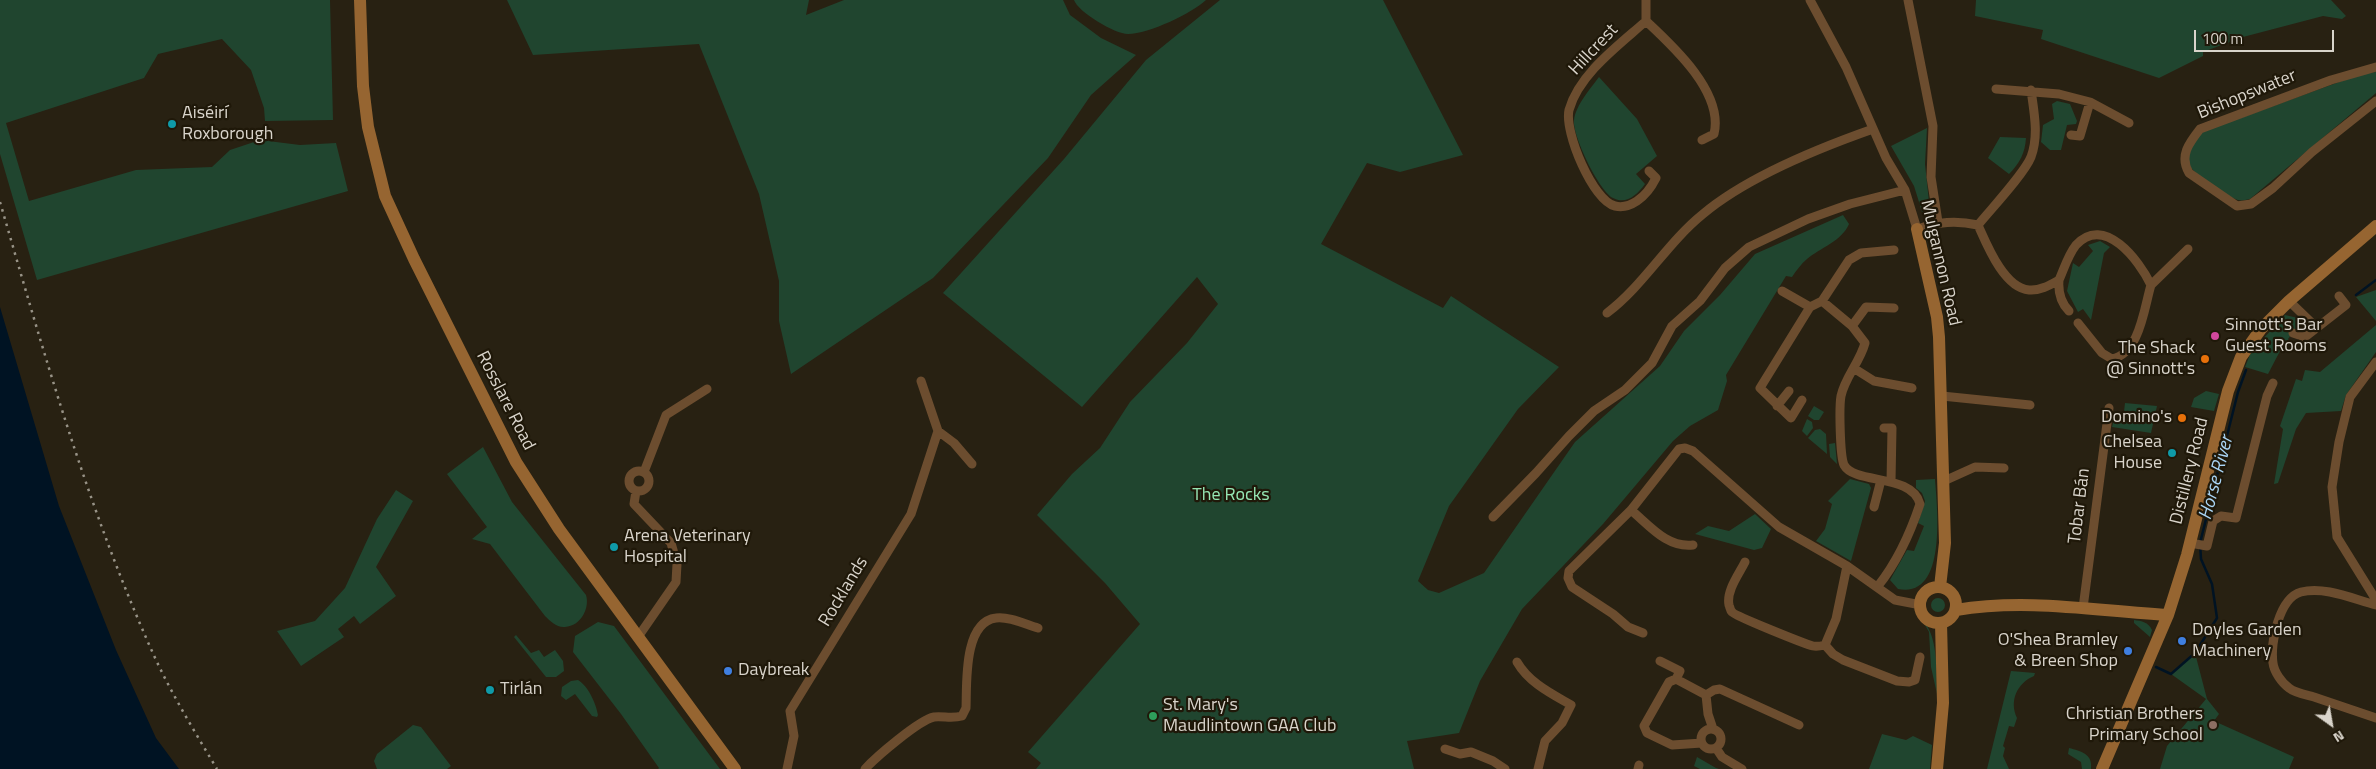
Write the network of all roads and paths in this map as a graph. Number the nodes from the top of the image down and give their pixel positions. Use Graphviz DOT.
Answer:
graph roads {
  1 [pos="360,0"];
  2 [pos="1646,0"];
  3 [pos="1810,0"];
  4 [pos="1908,0"];
  5 [pos="1646,21"];
  6 [pos="2376,67"];
  7 [pos="1996,88"];
  8 [pos="2031,90"];
  9 [pos="2376,101"];
  10 [pos="2090,102"];
  11 [pos="2129,123"];
  12 [pos="1873,129"];
  13 [pos="2070,135"];
  14 [pos="1702,140"];
  15 [pos="1649,171"];
  16 [pos="1905,190"];
  17 [pos="1938,222"];
  18 [pos="1978,225"];
  19 [pos="2376,226"];
  20 [pos="1917,229"];
  21 [pos="2188,249"];
  22 [pos="1894,250"];
  23 [pos="2059,280"];
  24 [pos="2151,285"];
  25 [pos="1782,291"];
  26 [pos="2339,296"];
  27 [pos="1822,301"];
  28 [pos="2289,301"];
  29 [pos="1810,307"];
  30 [pos="1894,308"];
  31 [pos="2069,311"];
  32 [pos="1608,313"];
  33 [pos="2078,324"];
  34 [pos="1852,326"];
  35 [pos="2317,328"];
  36 [pos="2293,334"];
  37 [pos="2376,362"];
  38 [pos="1855,369"];
  39 [pos="921,381"];
  40 [pos="2273,383"];
  41 [pos="1912,388"];
  42 [pos="708,389"];
  43 [pos="1789,391"];
  44 [pos="1942,396"];
  45 [pos="1802,400"];
  46 [pos="2030,404"];
  47 [pos="1776,406"];
  48 [pos="2109,408"];
  49 [pos="1884,428"];
  50 [pos="938,431"];
  51 [pos="972,464"];
  52 [pos="2004,468"];
  53 [pos="644,472"];
  54 [pos="1881,480"];
  55 [pos="1944,481"];
  56 [pos="1891,482"];
  57 [pos="636,490"];
  58 [pos="1874,507"];
  59 [pos="1631,510"];
  60 [pos="1493,517"];
  61 [pos="1693,545"];
  62 [pos="2198,545"];
  63 [pos="1745,562"];
  64 [pos="1847,566"];
  65 [pos="1878,586"];
  66 [pos="1940,587"];
  67 [pos="2376,600"];
  68 [pos="1921,605"];
  69 [pos="2376,605"];
  70 [pos="2083,608"];
  71 [pos="1956,610"];
  72 [pos="2168,615"];
  73 [pos="1941,623"];
  74 [pos="1038,628"];
  75 [pos="1643,633"];
  76 [pos="638,637"];
  77 [pos="1825,646"];
  78 [pos="1920,657"];
  79 [pos="1660,661"];
  80 [pos="1517,662"];
  81 [pos="1676,679"];
  82 [pos="1706,696"];
  83 [pos="2376,718"];
  84 [pos="1799,725"];
  85 [pos="1713,729"];
  86 [pos="1702,743"];
  87 [pos="1716,748"];
  88 [pos="1445,749"];
  89 [pos="735,769"];
  90 [pos="787,769"];
  91 [pos="865,769"];
  92 [pos="1505,769"];
  93 [pos="1538,769"];
  94 [pos="1742,769"];
  95 [pos="1938,769"];
  96 [pos="2102,769"];
  1 -- 76 [label="main road, Rosslare Road"];
  2 -- 5 [label="street"];
  3 -- 12 [label="street, Mulgannon Road"];
  4 -- 17 [label="street"];
  5 -- 14 [label="street"];
  5 -- 15 [label="street, Hillcrest"];
  6 -- 9 [label="street, Bishopswater"];
  7 -- 8 [label="street"];
  8 -- 10 [label="street"];
  8 -- 18 [label="street"];
  10 -- 11 [label="street"];
  10 -- 13 [label="street"];
  12 -- 16 [label="street, Mulgannon Road"];
  12 -- 32 [label="street"];
  16 -- 20 [label="street, Mulgannon Road"];
  16 -- 60 [label="street"];
  17 -- 18 [label="street"];
  17 -- 20 [label="street"];
  18 -- 23 [label="street"];
  19 -- 28 [label="main road, Distillery Road"];
  20 -- 44 [label="main road, Mulgannon Road"];
  21 -- 24 [label="street"];
  22 -- 27 [label="street"];
  23 -- 24 [label="street"];
  23 -- 31 [label="street"];
  24 -- 33 [label="street"];
  25 -- 29 [label="street"];
  26 -- 35 [label="street"];
  27 -- 29 [label="street"];
  27 -- 34 [label="street"];
  28 -- 35 [label="street"];
  28 -- 62 [label="main road, Distillery Road"];
  29 -- 47 [label="street"];
  30 -- 34 [label="street"];
  34 -- 38 [label="street"];
  35 -- 36 [label="street"];
  37 -- 67 [label="street"];
  38 -- 41 [label="street"];
  38 -- 54 [label="street"];
  39 -- 50 [label="street"];
  40 -- 62 [label="street"];
  42 -- 53 [label="street"];
  43 -- 47 [label="street"];
  44 -- 46 [label="street"];
  44 -- 55 [label="main road, Mulgannon Road"];
  45 -- 47 [label="street"];
  48 -- 70 [label="street, Tobar Bán"];
  49 -- 56 [label="street"];
  50 -- 51 [label="street"];
  50 -- 90 [label="street, Rocklands"];
  52 -- 55 [label="street"];
  53 -- 57 [label="street"];
  53 -- 57 [label="street"];
  54 -- 56 [label="street"];
  54 -- 58 [label="street"];
  55 -- 66 [label="main road, Mulgannon Road"];
  56 -- 65 [label="street"];
  57 -- 76 [label="street"];
  59 -- 61 [label="street"];
  59 -- 64 [label="street"];
  59 -- 75 [label="street"];
  62 -- 72 [label="main road, Distillery Road"];
  63 -- 77 [label="street"];
  64 -- 65 [label="street"];
  64 -- 77 [label="street"];
  65 -- 68 [label="street"];
  66 -- 68 [label="main road"];
  66 -- 71 [label="main road"];
  68 -- 73 [label="main road"];
  69 -- 83 [label="street"];
  70 -- 71 [label="main road"];
  70 -- 72 [label="main road"];
  71 -- 73 [label="main road"];
  72 -- 96 [label="main road, Distillery Road"];
  73 -- 95 [label="main road"];
  74 -- 91 [label="street"];
  76 -- 89 [label="main road, Rosslare Road"];
  77 -- 78 [label="street"];
  79 -- 81 [label="street"];
  80 -- 93 [label="street"];
  81 -- 82 [label="street"];
  81 -- 86 [label="street"];
  82 -- 84 [label="street"];
  82 -- 85 [label="street"];
  85 -- 86 [label="street"];
  85 -- 87 [label="street"];
  86 -- 87 [label="street"];
  87 -- 94 [label="street"];
  88 -- 92 [label="street"];
}
